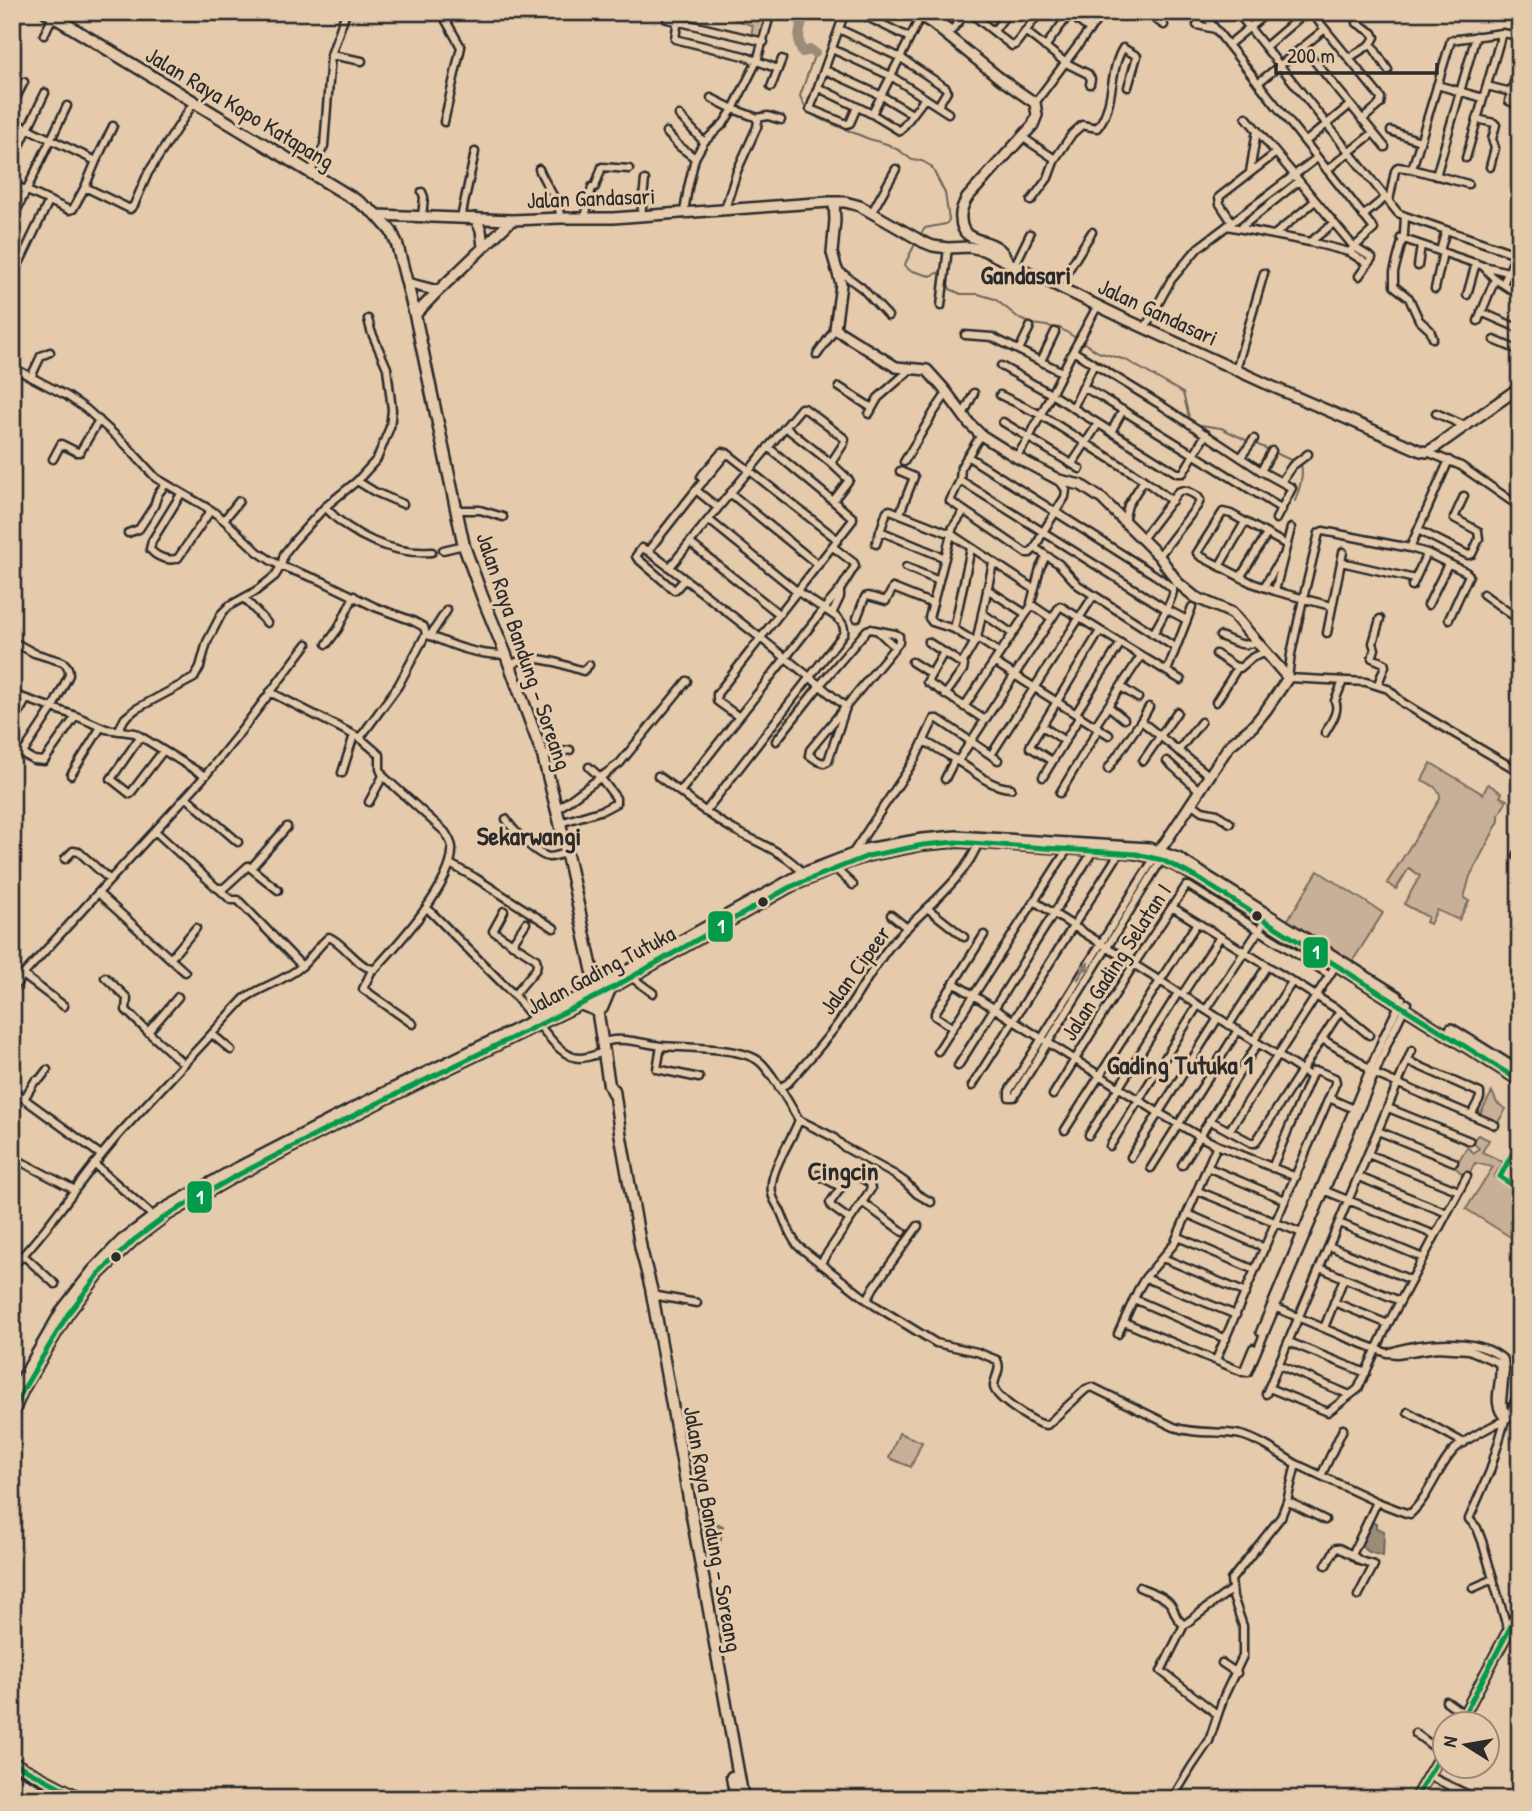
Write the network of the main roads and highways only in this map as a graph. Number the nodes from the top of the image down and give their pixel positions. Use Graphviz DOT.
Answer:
graph roads {
  1 [pos="922,13"];
  2 [pos="51,14"];
  3 [pos="834,202"];
  4 [pos="377,215"];
  5 [pos="393,216"];
  6 [pos="475,218"];
  7 [pos="512,220"];
  8 [pos="387,227"];
  9 [pos="483,247"];
  10 [pos="1011,263"];
  11 [pos="407,283"];
  12 [pos="438,291"];
  13 [pos="415,315"];
  14 [pos="1520,387"];
  15 [pos="979,839"];
  16 [pos="1161,852"];
  17 [pos="850,858"];
  18 [pos="739,912"];
  19 [pos="1264,918"];
  20 [pos="599,987"];
  21 [pos="581,1000"];
  22 [pos="1403,1003"];
  23 [pos="600,1010"];
  24 [pos="1520,1073"];
  25 [pos="1520,1081"];
  26 [pos="283,1148"];
  27 [pos="645,1266"];
  28 [pos="12,1396"];
  29 [pos="12,1416"];
  30 [pos="1520,1609"];
  31 [pos="1466,1710"];
  32 [pos="12,1765"];
  33 [pos="1430,1774"];
  34 [pos="30,1775"];
  35 [pos="12,1779"];
  36 [pos="44,1799"];
  37 [pos="55,1799"];
  38 [pos="74,1799"];
  39 [pos="83,1799"];
  40 [pos="736,1799"];
  41 [pos="743,1799"];
  42 [pos="1415,1799"];
  1 -- 10 [label="main road"];
  2 -- 4 [label="main road, Jalan Raya Kopo Katapang"];
  3 -- 7 [label="main road, Jalan Gandasari"];
  3 -- 10 [label="main road, Jalan Gandasari"];
  3 -- 16 [label="main road"];
  4 -- 5 [label="main road, Jalan Gandasari"];
  4 -- 8 [label="main road, Jalan Raya Bandung - Soreang"];
  5 -- 6 [label="main road, Jalan Gandasari"];
  5 -- 8 [label="main road"];
  6 -- 7 [label="main road, Jalan Gandasari"];
  6 -- 9 [label="main road"];
  7 -- 9 [label="main road, Jalan Gandasari"];
  8 -- 11 [label="main road, Jalan Raya Bandung - Soreang"];
  9 -- 12 [label="main road, Jalan Gandasari"];
  10 -- 14 [label="main road, Jalan Gandasari"];
  11 -- 12 [label="main road"];
  11 -- 13 [label="main road, Jalan Raya Bandung - Soreang"];
  12 -- 13 [label="main road, Jalan Gandasari"];
  13 -- 20 [label="main road, Jalan Raya Bandung - Soreang"];
  15 -- 16 [label="main road, Jalan Gading Tutuka"];
  15 -- 16 [label="main road, Jalan Gading Tutuka"];
  15 -- 17 [label="main road, Jalan Gading Tutuka"];
  16 -- 19 [label="main road, Jalan Gading Tutuka"];
  17 -- 18 [label="main road, Jalan Gading Tutuka"];
  17 -- 18 [label="main road, Jalan Gading Tutuka"];
  18 -- 20 [label="main road, Jalan Gading Tutuka"];
  18 -- 20 [label="main road, Jalan Gading Tutuka"];
  19 -- 22 [label="main road, Jalan Gading Tutuka"];
  19 -- 22 [label="main road, Jalan Gading Tutuka"];
  20 -- 21 [label="main road"];
  20 -- 21 [label="main road, Jalan Gading Tutuka"];
  20 -- 23 [label="main road, Jalan Raya Bandung - Soreang"];
  20 -- 23 [label="main road"];
  21 -- 23 [label="main road"];
  21 -- 26 [label="main road, Jalan Gading Tutuka"];
  22 -- 24 [label="main road, Jalan Gading Tutuka"];
  22 -- 25 [label="main road, Jalan Gading Tutuka"];
  23 -- 27 [label="main road, Jalan Raya Bandung - Soreang"];
  26 -- 28 [label="main road, Jalan Gading Tutuka"];
  26 -- 29 [label="main road, Jalan Gading Tutuka"];
  27 -- 40 [label="main road, Jalan Raya Bandung - Soreang"];
  27 -- 41 [label="main road, Jalan Raya Bandung - Soreang"];
  30 -- 31 [label="main road"];
  32 -- 34 [label="main road"];
  33 -- 42 [label="main road"];
  34 -- 38 [label="main road"];
  34 -- 39 [label="main road"];
  35 -- 36 [label="main road"];
  35 -- 37 [label="main road"];
}
